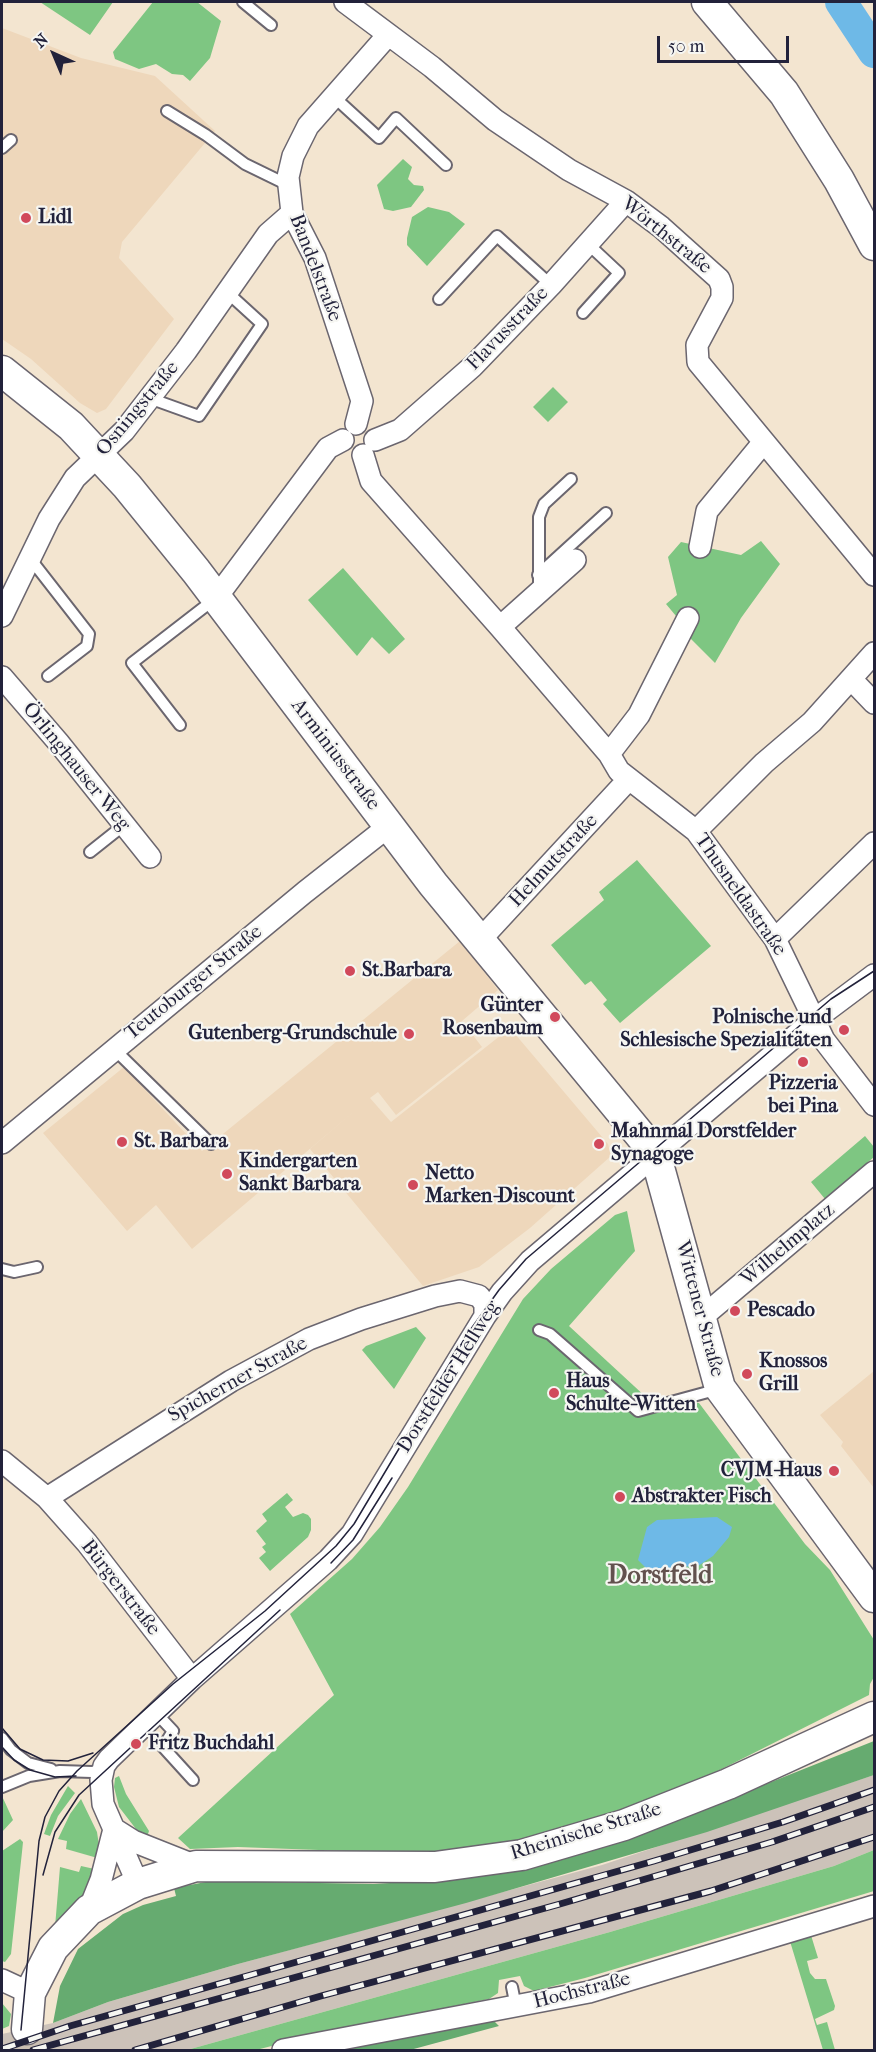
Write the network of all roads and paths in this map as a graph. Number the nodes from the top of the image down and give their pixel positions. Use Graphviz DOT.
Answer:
graph roads {
  1 [pos="243,2"];
  2 [pos="345,2"];
  3 [pos="707,2"];
  4 [pos="271,25"];
  5 [pos="388,35"];
  6 [pos="333,96"];
  7 [pos="167,111"];
  8 [pos="11,140"];
  9 [pos="2,148"];
  10 [pos="446,165"];
  11 [pos="288,185"];
  12 [pos="626,201"];
  13 [pos="292,213"];
  14 [pos="588,244"];
  15 [pos="874,245"];
  16 [pos="551,285"];
  17 [pos="228,293"];
  18 [pos="439,298"];
  19 [pos="583,313"];
  20 [pos="2,371"];
  21 [pos="148,398"];
  22 [pos="349,432"];
  23 [pos="763,443"];
  24 [pos="369,448"];
  25 [pos="101,455"];
  26 [pos="571,479"];
  27 [pos="606,513"];
  28 [pos="699,547"];
  29 [pos="29,557"];
  30 [pos="575,560"];
  31 [pos="874,575"];
  32 [pos="539,584"];
  33 [pos="216,598"];
  34 [pos="2,616"];
  35 [pos="688,618"];
  36 [pos="500,627"];
  37 [pos="874,653"];
  38 [pos="48,676"];
  39 [pos="2,677"];
  40 [pos="851,679"];
  41 [pos="874,703"];
  42 [pos="180,725"];
  43 [pos="609,754"];
  44 [pos="628,780"];
  45 [pos="124,825"];
  46 [pos="389,826"];
  47 [pos="696,831"];
  48 [pos="874,843"];
  49 [pos="90,852"];
  50 [pos="150,856"];
  51 [pos="775,939"];
  52 [pos="479,940"];
  53 [pos="874,975"];
  54 [pos="813,1020"];
  55 [pos="114,1049"];
  56 [pos="874,1105"];
  57 [pos="2,1143"];
  58 [pos="211,1144"];
  59 [pos="655,1153"];
  60 [pos="874,1172"];
  61 [pos="37,1267"];
  62 [pos="2,1269"];
  63 [pos="485,1316"];
  64 [pos="701,1318"];
  65 [pos="539,1330"];
  66 [pos="720,1388"];
  67 [pos="2,1461"];
  68 [pos="47,1498"];
  69 [pos="872,1588"];
  70 [pos="192,1679"];
  71 [pos="157,1714"];
  72 [pos="874,1717"];
  73 [pos="2,1738"];
  74 [pos="103,1769"];
  75 [pos="60,1770"];
  76 [pos="193,1780"];
  77 [pos="4,1786"];
  78 [pos="114,1829"];
  79 [pos="196,1866"];
  80 [pos="138,1884"];
  81 [pos="874,1906"];
  82 [pos="89,1910"];
  83 [pos="2,1980"];
  84 [pos="512,1987"];
  85 [pos="30,1993"];
  86 [pos="516,2008"];
  87 [pos="27,2029"];
  88 [pos="283,2050"];
  1 -- 4 [label="lane"];
  2 -- 5 [label="street, Wörthstraße"];
  3 -- 15 [label="main road"];
  5 -- 6 [label="street, Bandelstraße"];
  5 -- 12 [label="street, Wörthstraße"];
  6 -- 10 [label="lane"];
  6 -- 11 [label="street, Bandelstraße"];
  7 -- 11 [label="lane"];
  8 -- 9 [label="lane"];
  11 -- 13 [label="street, Bandelstraße"];
  12 -- 14 [label="street, Flavusstraße"];
  12 -- 23 [label="street, Wörthstraße"];
  13 -- 17 [label="street, Osningstraße"];
  13 -- 22 [label="street, Bandelstraße"];
  14 -- 16 [label="street, Flavusstraße"];
  14 -- 19 [label="lane"];
  16 -- 18 [label="lane"];
  16 -- 24 [label="street, Flavusstraße"];
  17 -- 21 [label="street, Osningstraße"];
  17 -- 21 [label="lane"];
  20 -- 25 [label="main road, Arminiusstraße"];
  21 -- 25 [label="street, Osningstraße"];
  22 -- 24 [label="street"];
  22 -- 24 [label="street"];
  22 -- 33 [label="street"];
  23 -- 28 [label="street"];
  23 -- 31 [label="street, Wörthstraße"];
  24 -- 36 [label="street, Thusneldastraße"];
  25 -- 29 [label="street, Osningstraße"];
  25 -- 33 [label="main road, Arminiusstraße"];
  26 -- 32 [label="lane"];
  27 -- 32 [label="lane"];
  29 -- 34 [label="street, Osningstraße"];
  29 -- 38 [label="lane"];
  30 -- 32 [label="street"];
  32 -- 36 [label="street"];
  33 -- 42 [label="lane"];
  33 -- 46 [label="main road, Arminiusstraße"];
  35 -- 43 [label="street"];
  36 -- 43 [label="street, Thusneldastraße"];
  37 -- 40 [label="street"];
  39 -- 45 [label="street, Örlinghauser Weg"];
  40 -- 41 [label="street"];
  40 -- 47 [label="street"];
  43 -- 44 [label="street, Thusneldastraße"];
  44 -- 47 [label="street, Thusneldastraße"];
  44 -- 52 [label="street, Helmutstraße"];
  45 -- 49 [label="lane"];
  45 -- 50 [label="street, Örlinghauser Weg"];
  46 -- 52 [label="main road, Arminiusstraße"];
  46 -- 55 [label="street, Teutoburger Straße"];
  47 -- 51 [label="street, Thusneldastraße"];
  48 -- 51 [label="street"];
  51 -- 54 [label="street, Thusneldastraße"];
  52 -- 59 [label="main road, Arminiusstraße"];
  53 -- 54 [label="street, Dorstfelder Hellweg"];
  54 -- 56 [label="street, Thusneldastraße"];
  54 -- 59 [label="street, Dorstfelder Hellweg"];
  55 -- 57 [label="street, Teutoburger Straße"];
  55 -- 58 [label="lane"];
  59 -- 63 [label="street, Dorstfelder Hellweg"];
  59 -- 64 [label="main road, Wittener Straße"];
  60 -- 64 [label="street, Wilhelmplatz"];
  61 -- 62 [label="lane"];
  63 -- 68 [label="street, Spicherner Straße"];
  63 -- 70 [label="street, Dorstfelder Hellweg"];
  64 -- 66 [label="main road, Wittener Straße"];
  65 -- 66 [label="lane"];
  66 -- 69 [label="main road, Wittener Straße"];
  67 -- 68 [label="street"];
  68 -- 70 [label="street, Bürgerstraße"];
  70 -- 71 [label="street, Dorstfelder Hellweg"];
  71 -- 74 [label="street, Dorstfelder Hellweg"];
  71 -- 76 [label="lane"];
  72 -- 79 [label="main road, Rheinische Straße"];
  73 -- 75 [label="lane"];
  74 -- 75 [label="lane"];
  74 -- 78 [label="street"];
  75 -- 77 [label="lane"];
  78 -- 79 [label="street"];
  78 -- 80 [label="street"];
  78 -- 82 [label="street"];
  79 -- 80 [label="main road, Rheinische Straße"];
  80 -- 82 [label="main road"];
  81 -- 86 [label="street, Hochstraße"];
  82 -- 85 [label="main road"];
  83 -- 85 [label="street"];
  84 -- 86 [label="lane"];
  85 -- 87 [label="main road"];
  86 -- 88 [label="street, Hochstraße"];
}
